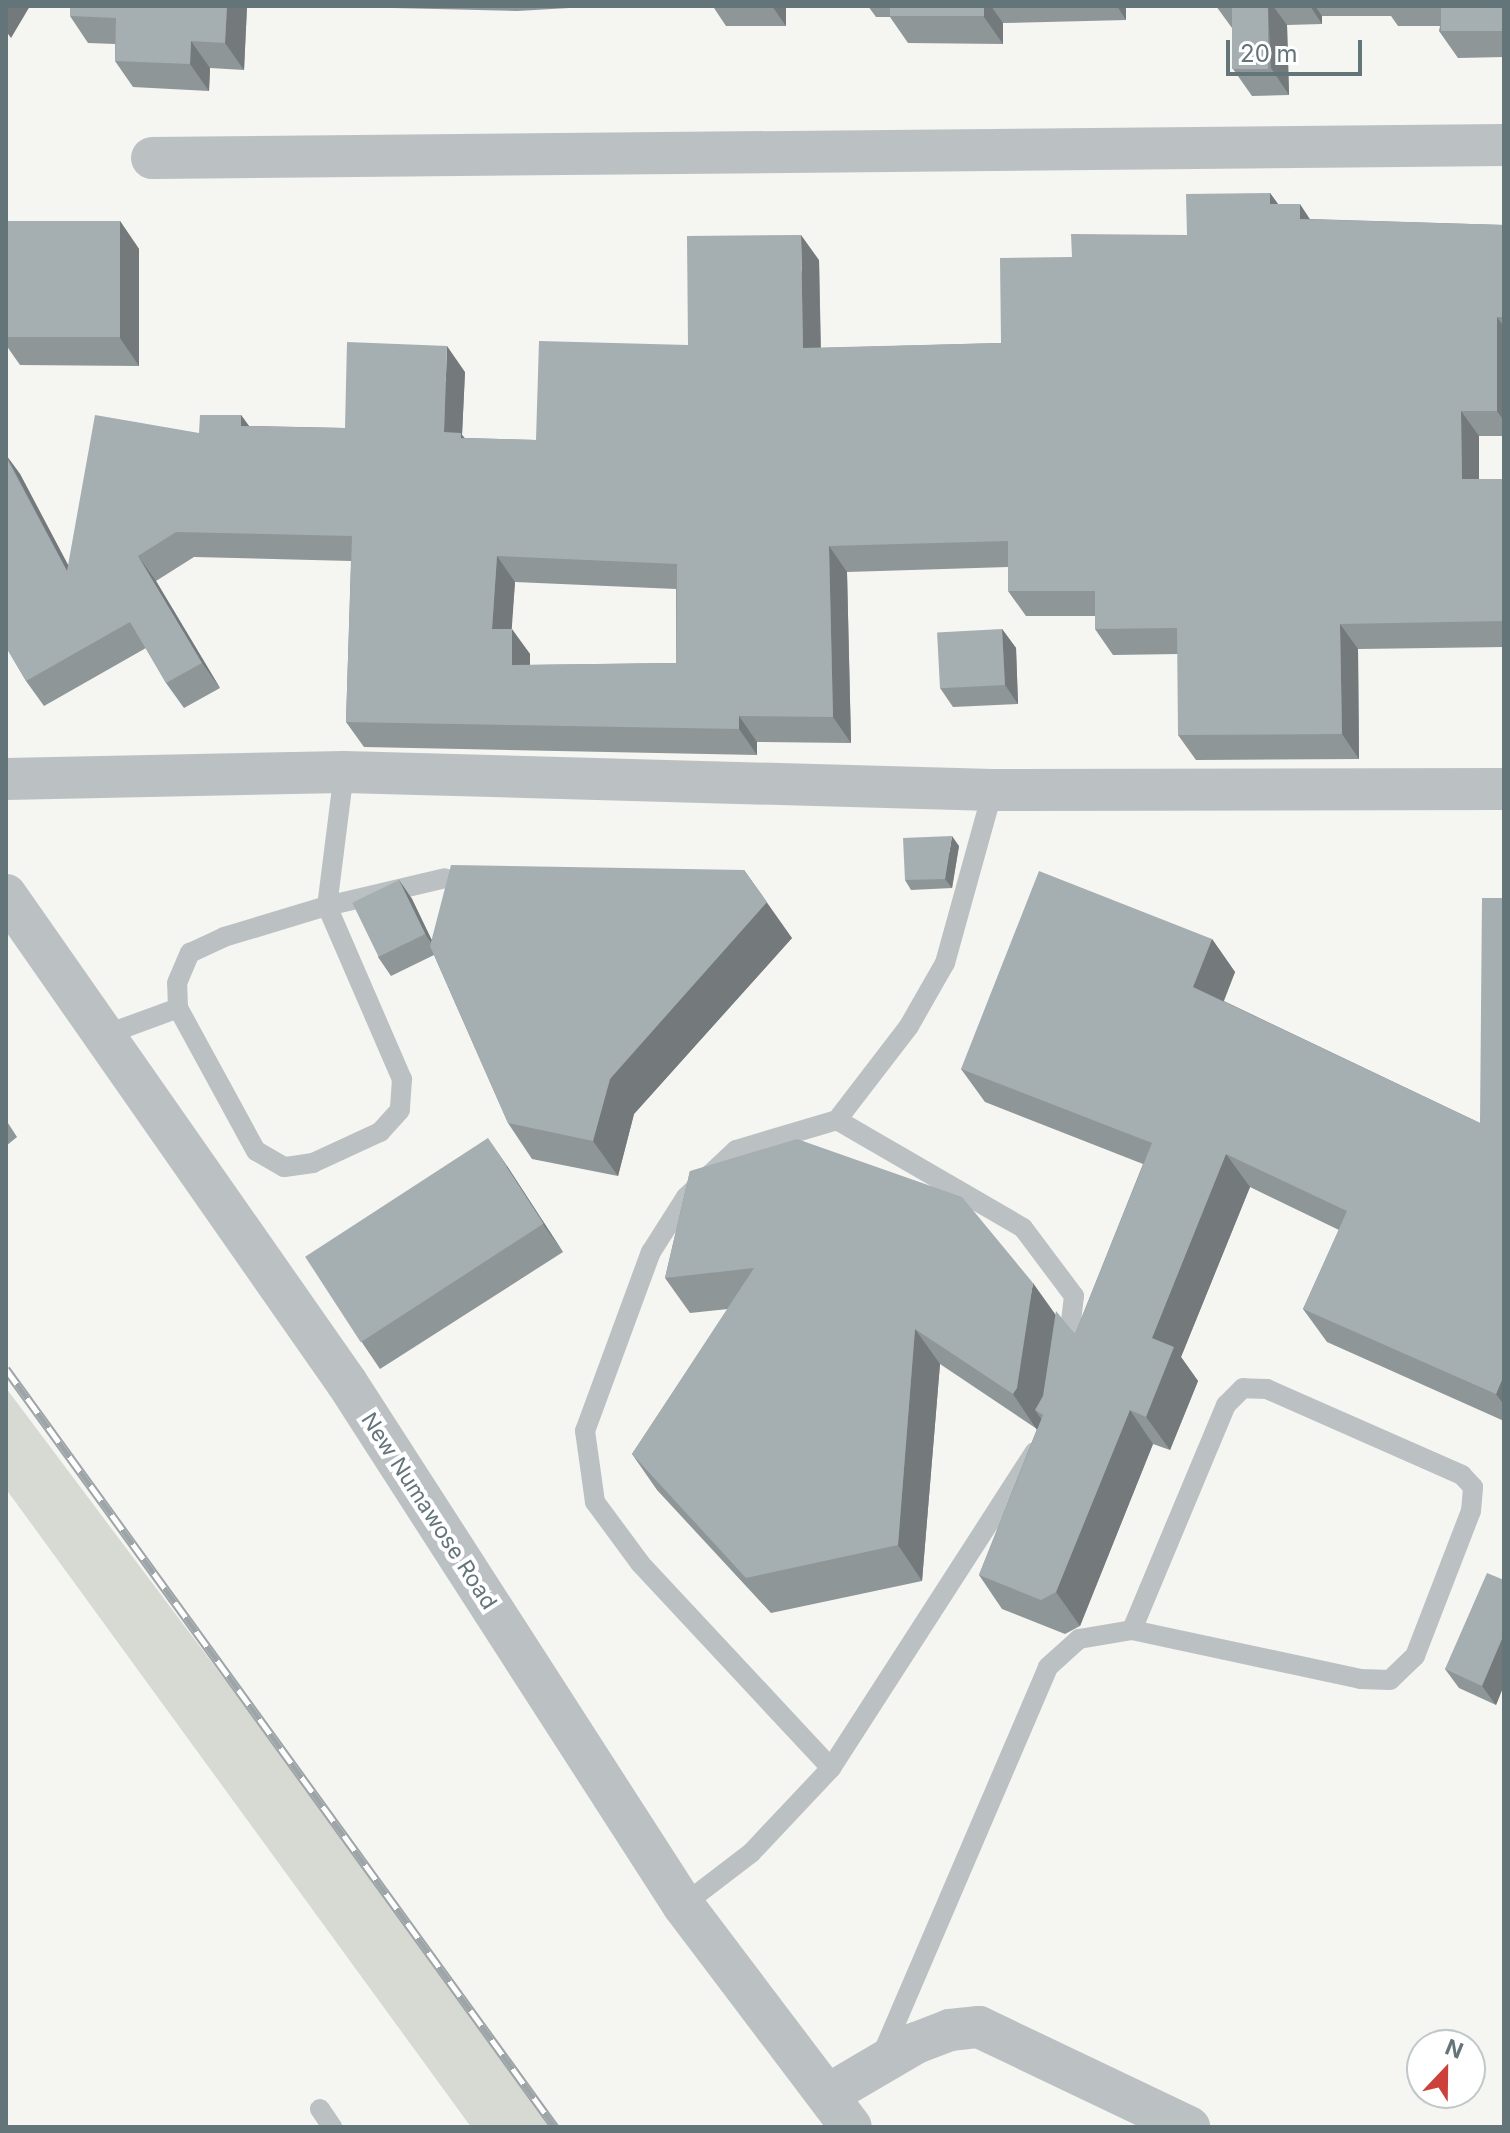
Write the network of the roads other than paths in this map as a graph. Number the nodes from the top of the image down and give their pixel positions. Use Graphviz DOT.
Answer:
graph roads {
  1 [pos="1504,145"];
  2 [pos="152,158"];
  3 [pos="344,772"];
  4 [pos="6,779"];
  5 [pos="1504,789"];
  6 [pos="993,790"];
  7 [pos="445,878"];
  8 [pos="6,895"];
  9 [pos="327,906"];
  10 [pos="178,1008"];
  11 [pos="102,1036"];
  12 [pos="837,1120"];
  13 [pos="1063,1382"];
  14 [pos="1045,1439"];
  15 [pos="1132,1630"];
  16 [pos="831,1768"];
  17 [pos="683,1905"];
  18 [pos="878,2065"];
  19 [pos="320,2109"];
  20 [pos="840,2110"];
  21 [pos="332,2127"];
  22 [pos="1189,2127"];
  1 -- 2 [label="street"];
  3 -- 4 [label="street"];
  3 -- 6 [label="street"];
  3 -- 9 [label="lane"];
  5 -- 6 [label="street"];
  6 -- 12 [label="lane"];
  7 -- 9 [label="lane"];
  8 -- 11 [label="street, New Numawose Road"];
  9 -- 10 [label="lane"];
  9 -- 10 [label="lane"];
  10 -- 11 [label="lane"];
  11 -- 17 [label="street, New Numawose Road"];
  12 -- 13 [label="lane"];
  12 -- 16 [label="lane"];
  14 -- 16 [label="lane"];
  15 -- 15 [label="lane"];
  15 -- 18 [label="lane"];
  16 -- 17 [label="lane"];
  17 -- 20 [label="street, New Numawose Road"];
  18 -- 20 [label="street"];
  18 -- 22 [label="street"];
  19 -- 21 [label="lane"];
}
